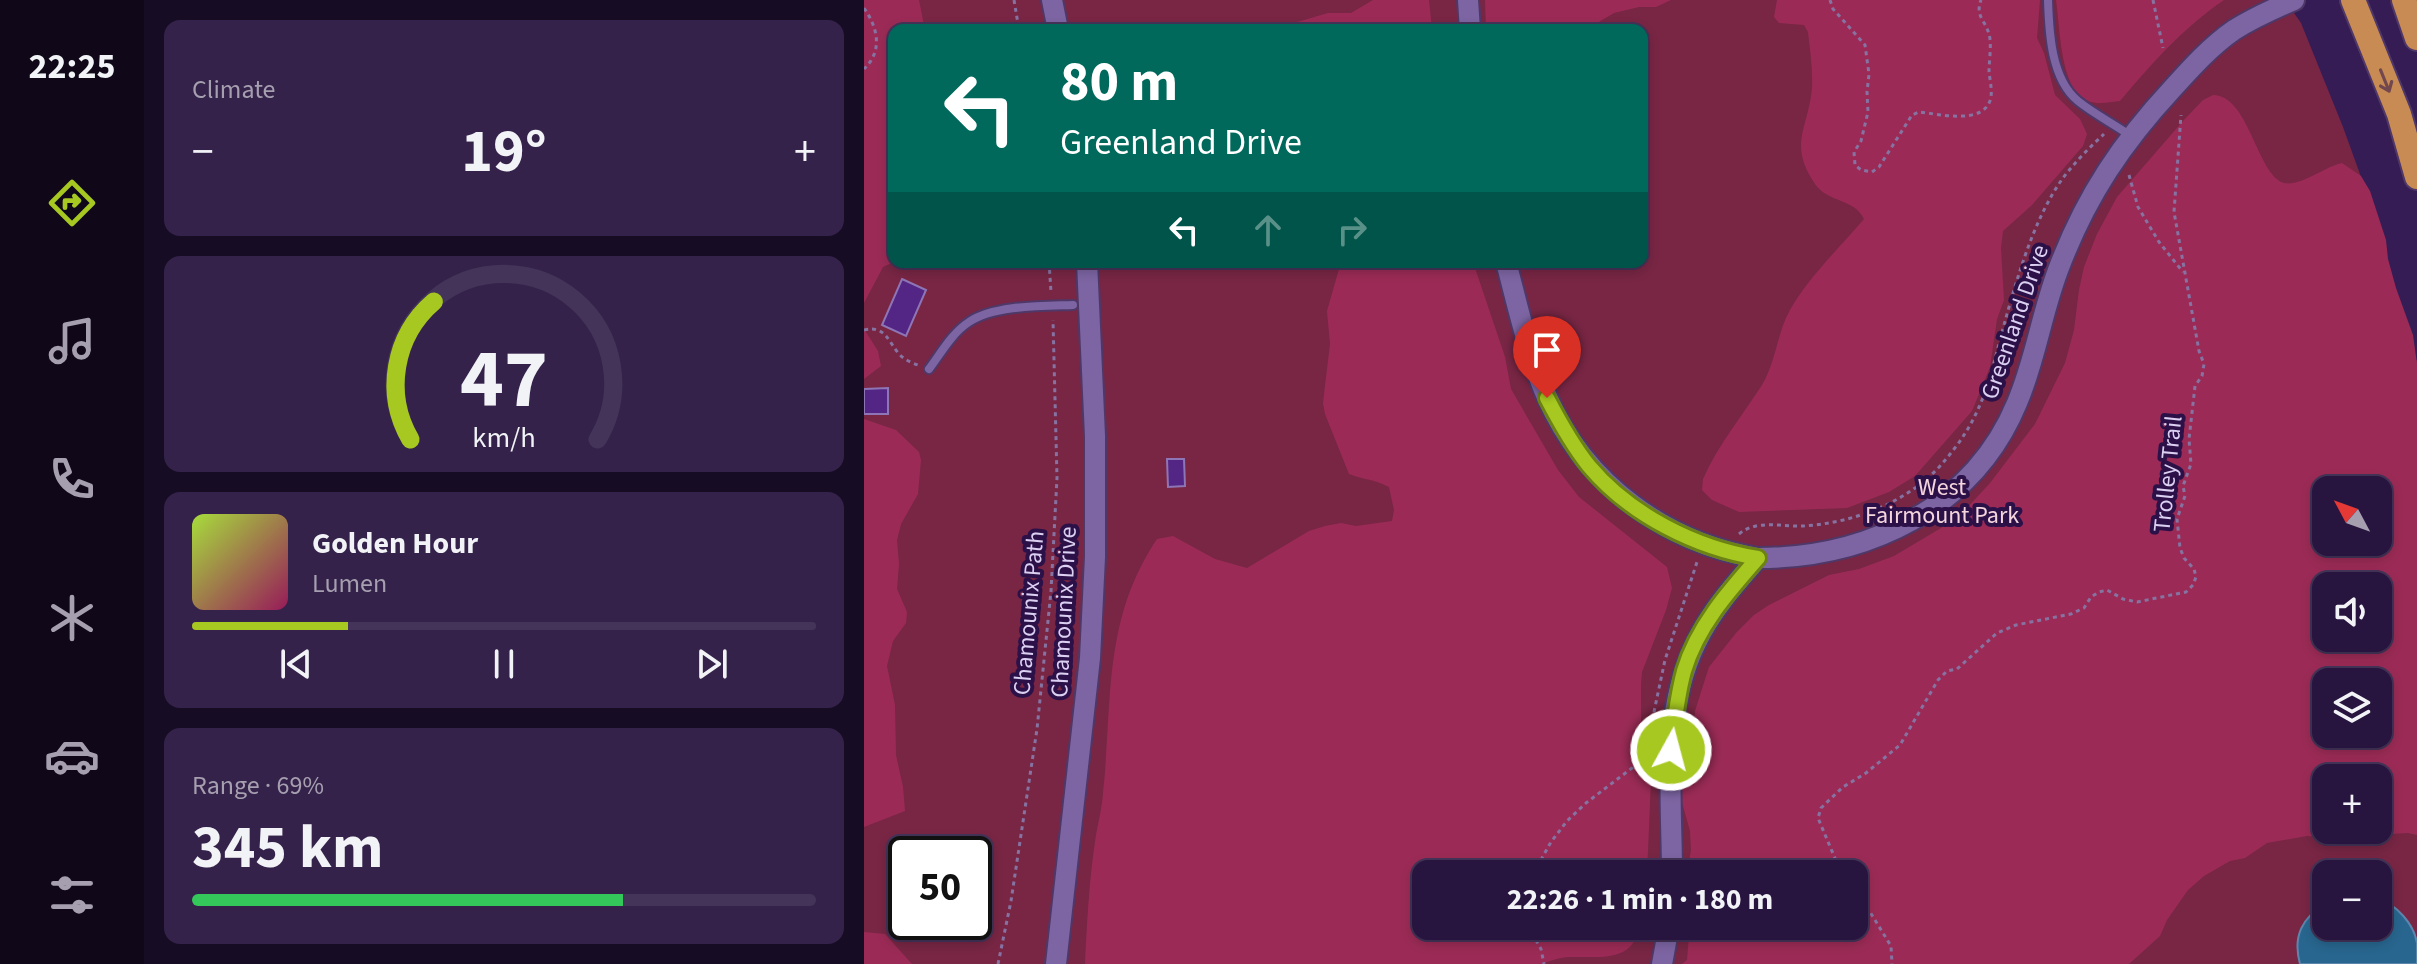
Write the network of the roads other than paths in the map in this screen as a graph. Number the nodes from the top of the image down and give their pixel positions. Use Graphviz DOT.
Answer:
graph roads {
  1 [pos="1052,0"];
  2 [pos="1468,0"];
  3 [pos="2048,0"];
  4 [pos="2294,0"];
  5 [pos="2353,0"];
  6 [pos="2404,0"];
  7 [pos="1057,24"];
  8 [pos="1470,24"];
  9 [pos="2417,38"];
  10 [pos="2131,136"];
  11 [pos="2417,177"];
  12 [pos="1087,268"];
  13 [pos="1508,268"];
  14 [pos="1073,305"];
  15 [pos="929,369"];
  16 [pos="1758,558"];
  17 [pos="1672,860"];
  18 [pos="1666,940"];
  19 [pos="1056,964"];
  20 [pos="1662,964"];
  1 -- 7 [label="main road"];
  2 -- 8 [label="main road"];
  3 -- 10 [label="lane"];
  4 -- 10 [label="main road, Greenland Drive"];
  5 -- 11 [label="highway, one-way"];
  6 -- 9 [label="highway"];
  10 -- 16 [label="main road, Greenland Drive"];
  12 -- 19 [label="main road, Chamounix Drive"];
  13 -- 16 [label="main road, Greenland Drive"];
  14 -- 15 [label="lane"];
  16 -- 17 [label="main road"];
  18 -- 20 [label="main road"];
}
